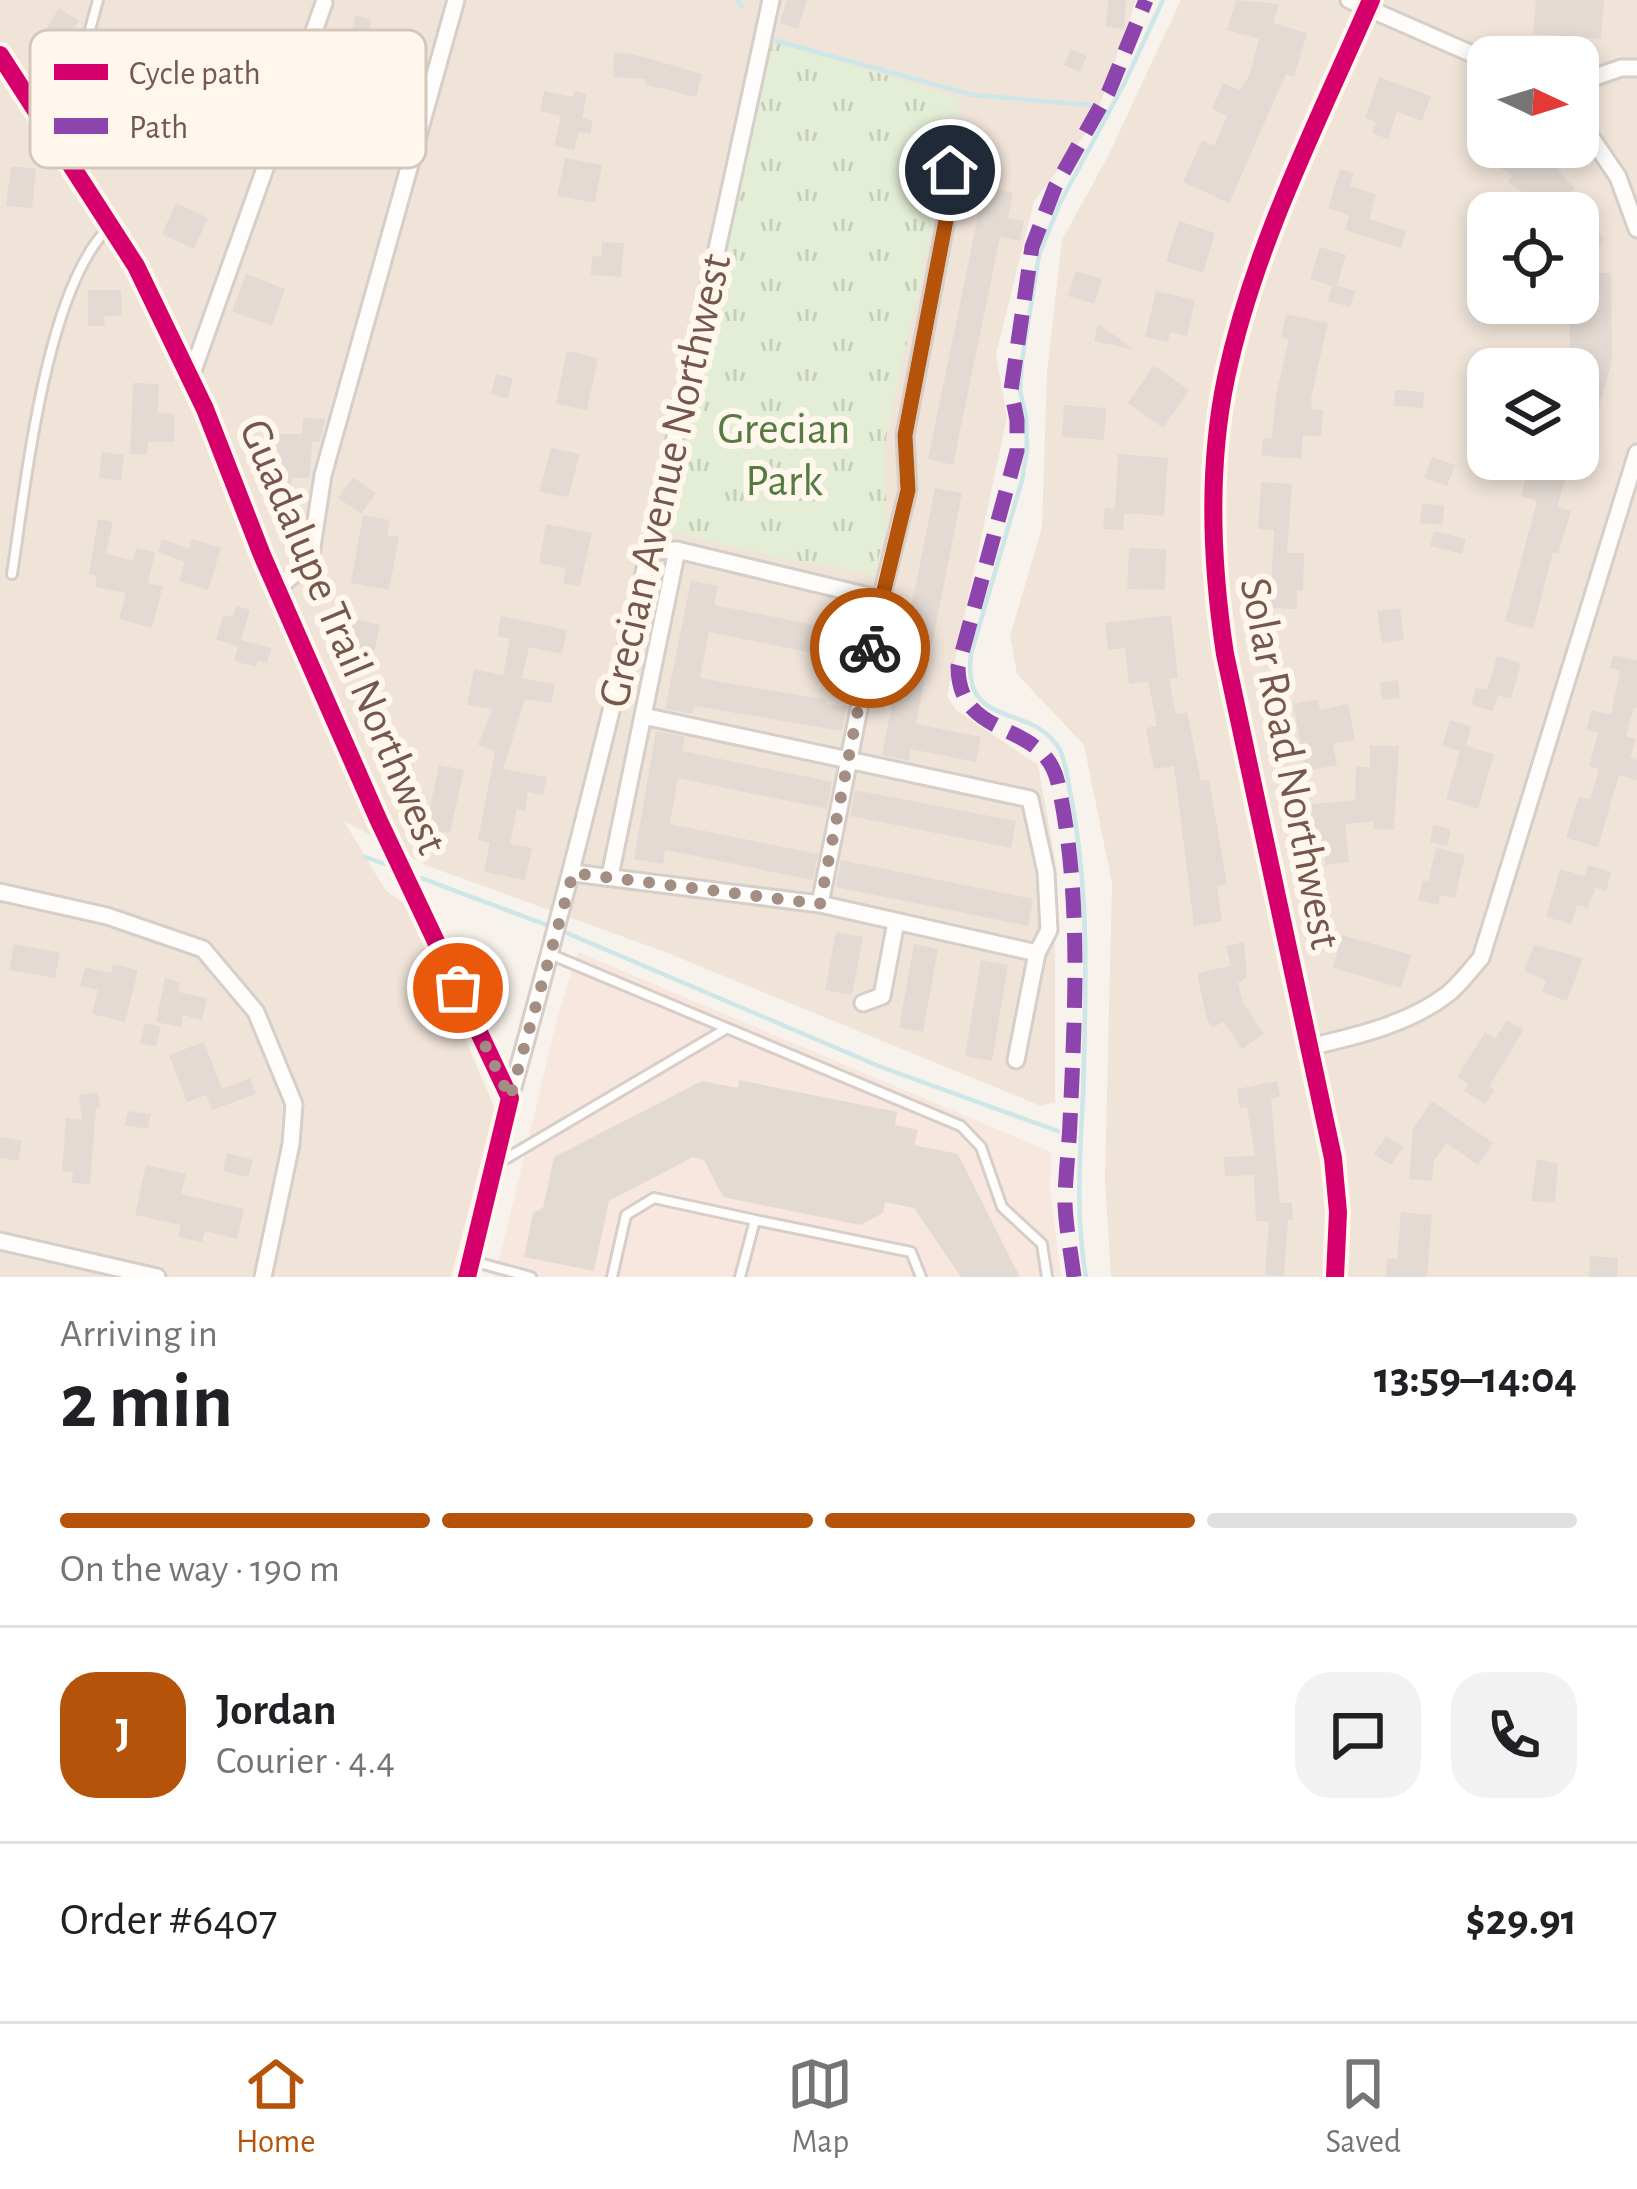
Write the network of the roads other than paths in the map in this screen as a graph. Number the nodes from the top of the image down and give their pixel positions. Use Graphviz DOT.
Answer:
graph roads {
  1 [pos="98,0"];
  2 [pos="456,0"];
  3 [pos="771,0"];
  4 [pos="1349,0"];
  5 [pos="324,3"];
  6 [pos="1369,4"];
  7 [pos="90,30"];
  8 [pos="314,30"];
  9 [pos="1467,52"];
  10 [pos="0,56"];
  11 [pos="1637,68"];
  12 [pos="1599,76"];
  13 [pos="30,102"];
  14 [pos="426,107"];
  15 [pos="1599,149"];
  16 [pos="73,168"];
  17 [pos="265,168"];
  18 [pos="409,168"];
  19 [pos="950,170"];
  20 [pos="110,226"];
  21 [pos="1637,230"];
  22 [pos="190,379"];
  23 [pos="1637,453"];
  24 [pos="677,550"];
  25 [pos="652,551"];
  26 [pos="12,574"];
  27 [pos="278,588"];
  28 [pos="880,599"];
  29 [pos="644,716"];
  30 [pos="847,759"];
  31 [pos="573,873"];
  32 [pos="610,876"];
  33 [pos="0,892"];
  34 [pos="820,904"];
  35 [pos="896,922"];
  36 [pos="1037,953"];
  37 [pos="550,954"];
  38 [pos="863,1004"];
  39 [pos="724,1030"];
  40 [pos="1309,1047"];
  41 [pos="1016,1060"];
  42 [pos="510,1098"];
  43 [pos="494,1166"];
  44 [pos="754,1220"];
  45 [pos="0,1241"];
  46 [pos="469,1269"];
  47 [pos="157,1277"];
  48 [pos="263,1277"];
  49 [pos="531,1277"];
  50 [pos="612,1277"];
  51 [pos="740,1277"];
  52 [pos="921,1277"];
  53 [pos="1047,1277"];
  54 [pos="1335,1277"];
  1 -- 7 [label="lane"];
  2 -- 14 [label="street"];
  3 -- 25 [label="street, Grecian Avenue Northwest"];
  4 -- 6 [label="street"];
  5 -- 8 [label="street"];
  6 -- 9 [label="street"];
  6 -- 40 [label="street, Solar Road Northwest"];
  10 -- 13 [label="street, Guadalupe Trail Northwest"];
  11 -- 12 [label="street"];
  15 -- 21 [label="street"];
  16 -- 20 [label="street, Guadalupe Trail Northwest"];
  17 -- 22 [label="street"];
  18 -- 27 [label="street"];
  19 -- 28 [label="street"];
  20 -- 22 [label="street, Guadalupe Trail Northwest"];
  20 -- 26 [label="lane"];
  22 -- 27 [label="street, Guadalupe Trail Northwest"];
  23 -- 40 [label="street"];
  24 -- 25 [label="street"];
  24 -- 28 [label="street"];
  24 -- 29 [label="street"];
  25 -- 31 [label="street, Grecian Avenue Northwest"];
  27 -- 42 [label="street, Guadalupe Trail Northwest"];
  28 -- 30 [label="street"];
  29 -- 30 [label="street"];
  29 -- 32 [label="street"];
  30 -- 34 [label="street"];
  30 -- 36 [label="street"];
  31 -- 32 [label="street"];
  31 -- 37 [label="street, Grecian Avenue Northwest"];
  32 -- 34 [label="street"];
  33 -- 48 [label="street"];
  34 -- 35 [label="street"];
  35 -- 36 [label="street"];
  35 -- 38 [label="street"];
  36 -- 41 [label="street"];
  37 -- 39 [label="lane"];
  37 -- 42 [label="street, Grecian Avenue Northwest"];
  39 -- 43 [label="lane"];
  39 -- 53 [label="lane"];
  40 -- 54 [label="street, Solar Road Northwest"];
  42 -- 43 [label="street"];
  43 -- 46 [label="street"];
  44 -- 50 [label="lane"];
  44 -- 51 [label="lane"];
  44 -- 52 [label="lane"];
  45 -- 47 [label="street"];
  46 -- 49 [label="lane"];
}
